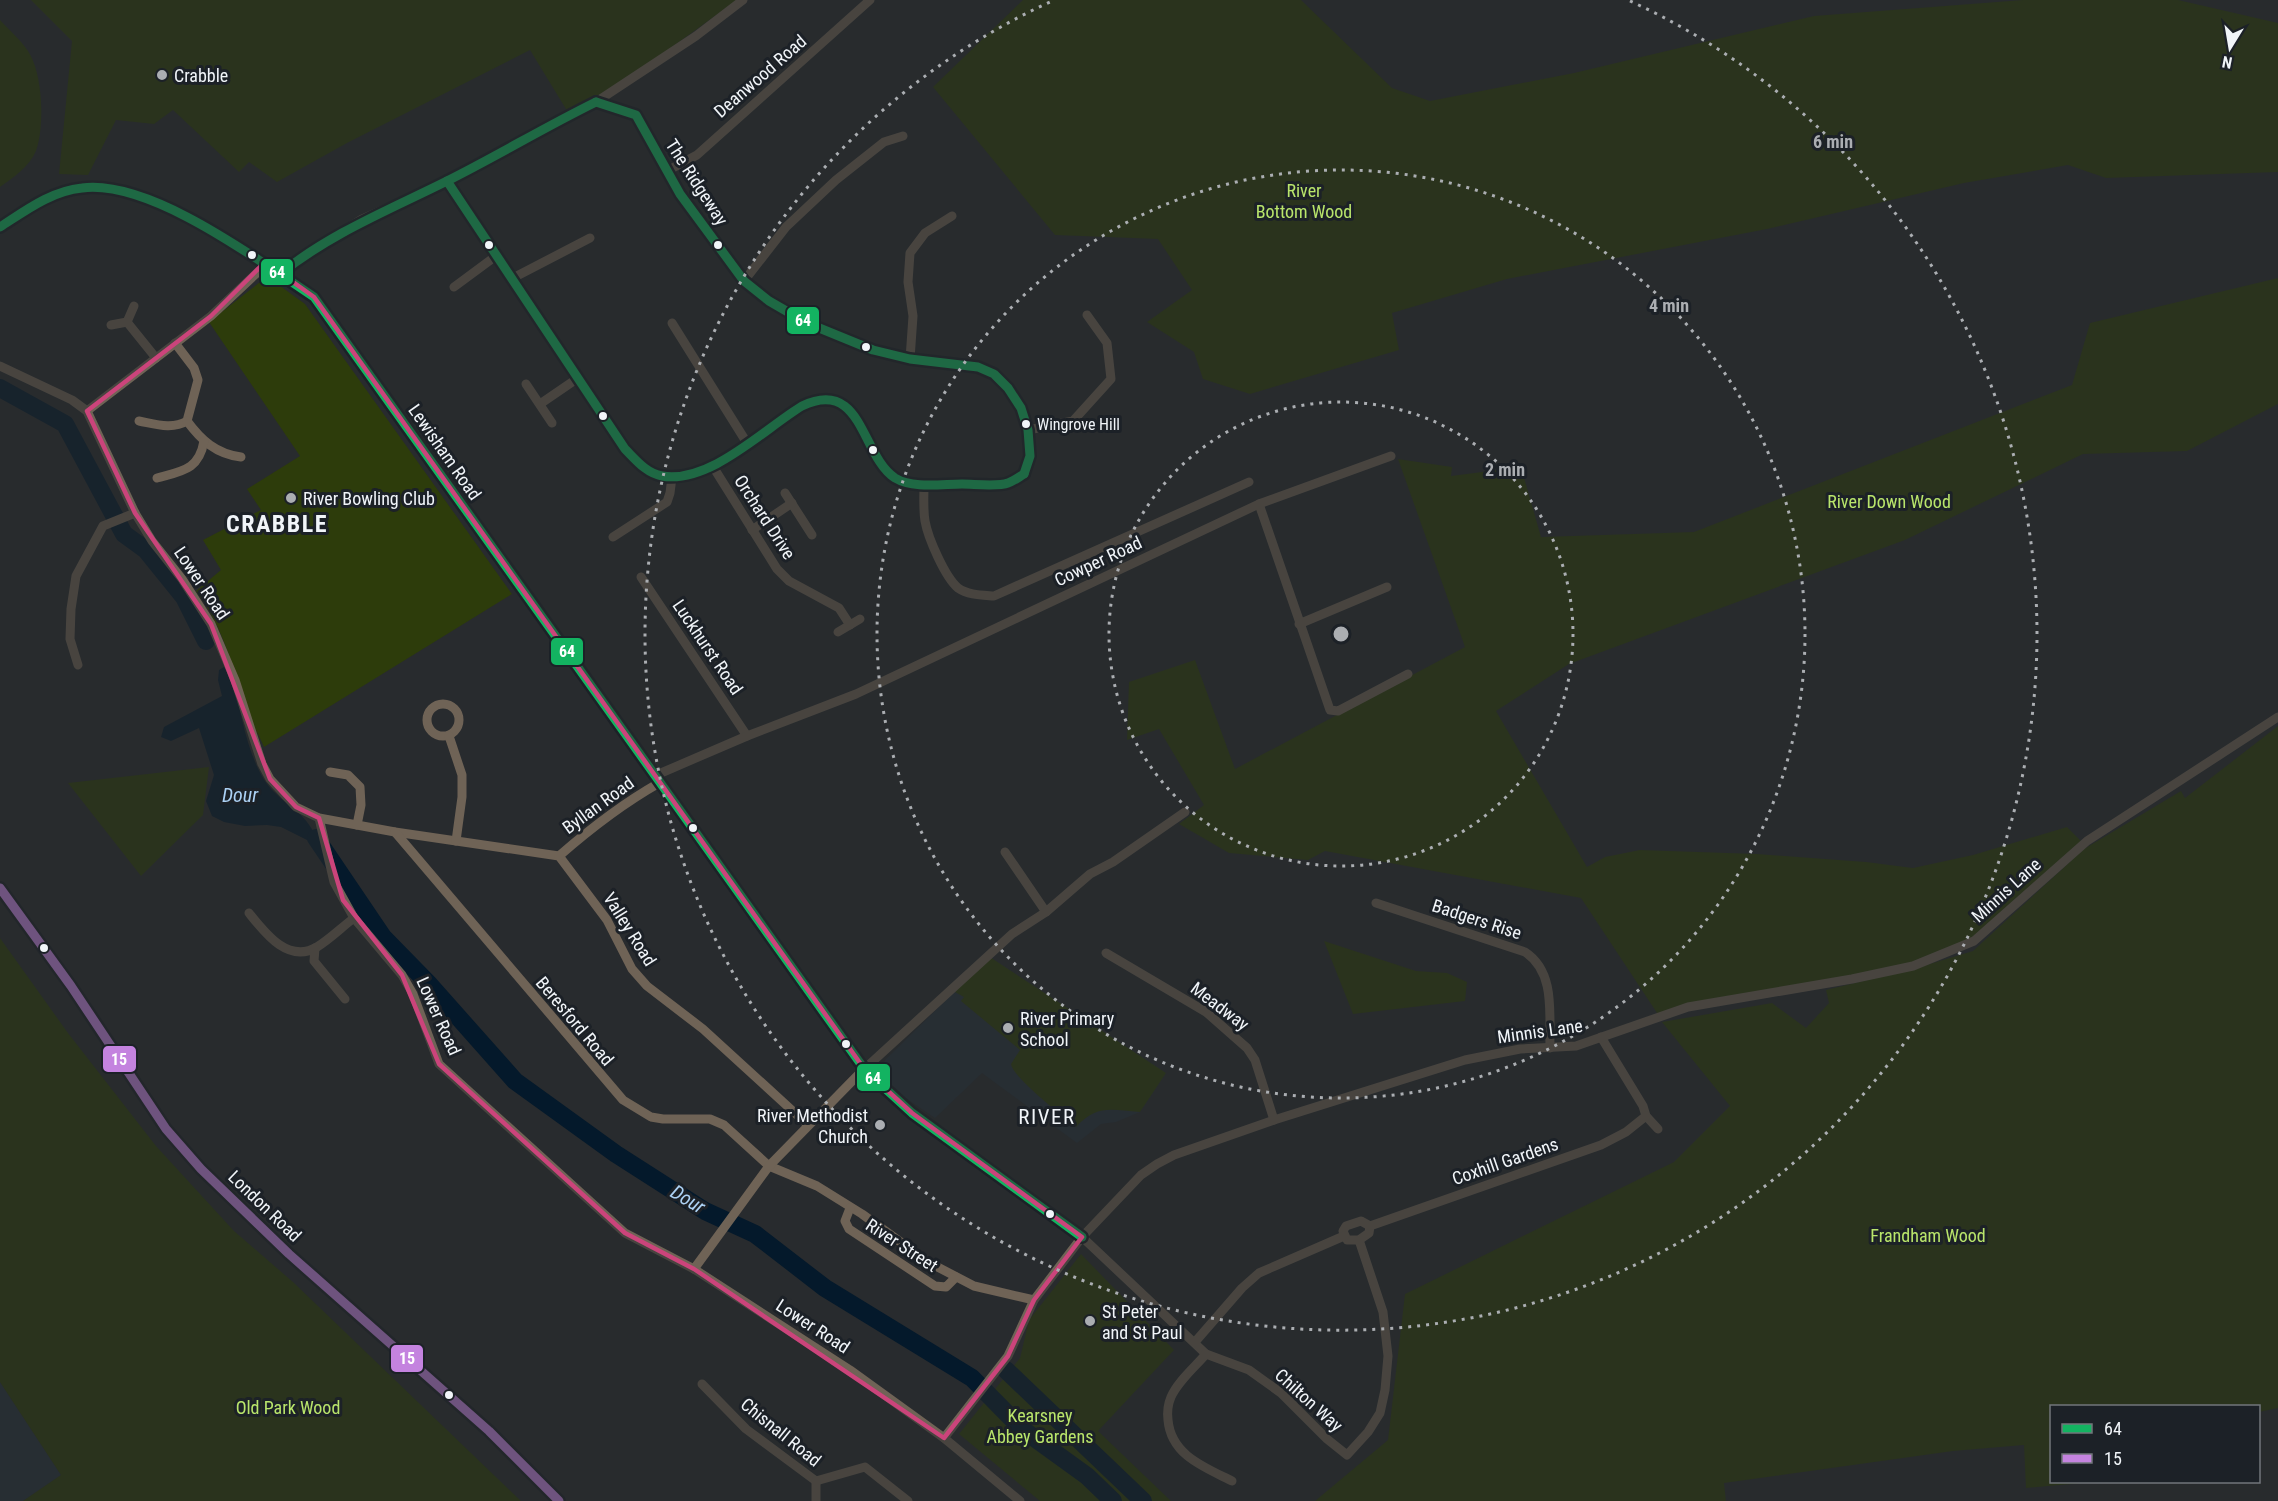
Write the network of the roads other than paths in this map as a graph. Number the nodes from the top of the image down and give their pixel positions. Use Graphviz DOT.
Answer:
graph roads {
  1 [pos="743,0"];
  2 [pos="870,0"];
  3 [pos="596,102"];
  4 [pos="903,136"];
  5 [pos="667,171"];
  6 [pos="447,181"];
  7 [pos="952,216"];
  8 [pos="0,227"];
  9 [pos="590,238"];
  10 [pos="496,256"];
  11 [pos="265,262"];
  12 [pos="280,274"];
  13 [pos="511,279"];
  14 [pos="744,281"];
  15 [pos="454,287"];
  16 [pos="134,306"];
  17 [pos="1087,315"];
  18 [pos="127,322"];
  19 [pos="672,323"];
  20 [pos="111,325"];
  21 [pos="175,343"];
  22 [pos="156,358"];
  23 [pos="910,359"];
  24 [pos="0,366"];
  25 [pos="578,378"];
  26 [pos="526,384"];
  27 [pos="540,404"];
  28 [pos="87,411"];
  29 [pos="187,421"];
  30 [pos="139,422"];
  31 [pos="552,423"];
  32 [pos="1028,430"];
  33 [pos="204,441"];
  34 [pos="747,443"];
  35 [pos="1391,456"];
  36 [pos="241,457"];
  37 [pos="712,465"];
  38 [pos="672,477"];
  39 [pos="158,478"];
  40 [pos="1250,482"];
  41 [pos="924,484"];
  42 [pos="785,493"];
  43 [pos="792,503"];
  44 [pos="1259,504"];
  45 [pos="135,513"];
  46 [pos="752,530"];
  47 [pos="812,535"];
  48 [pos="614,537"];
  49 [pos="641,577"];
  50 [pos="1387,587"];
  51 [pos="860,619"];
  52 [pos="1299,624"];
  53 [pos="850,626"];
  54 [pos="838,632"];
  55 [pos="78,665"];
  56 [pos="1408,674"];
  57 [pos="2278,717"];
  58 [pos="449,736"];
  59 [pos="747,736"];
  60 [pos="330,772"];
  61 [pos="656,779"];
  62 [pos="1185,812"];
  63 [pos="320,818"];
  64 [pos="357,825"];
  65 [pos="396,832"];
  66 [pos="456,842"];
  67 [pos="1005,852"];
  68 [pos="559,856"];
  69 [pos="0,888"];
  70 [pos="1376,903"];
  71 [pos="1046,912"];
  72 [pos="249,913"];
  73 [pos="354,918"];
  74 [pos="315,948"];
  75 [pos="1106,953"];
  76 [pos="345,999"];
  77 [pos="1601,1037"];
  78 [pos="1550,1048"];
  79 [pos="865,1070"];
  80 [pos="1646,1116"];
  81 [pos="1274,1120"];
  82 [pos="808,1125"];
  83 [pos="1658,1129"];
  84 [pos="769,1166"];
  85 [pos="850,1208"];
  86 [pos="1370,1227"];
  87 [pos="1344,1236"];
  88 [pos="1082,1238"];
  89 [pos="1359,1240"];
  90 [pos="694,1269"];
  91 [pos="956,1277"];
  92 [pos="1034,1300"];
  93 [pos="1196,1342"];
  94 [pos="1206,1354"];
  95 [pos="702,1384"];
  96 [pos="944,1438"];
  97 [pos="816,1481"];
  98 [pos="1232,1481"];
  99 [pos="559,1501"];
  100 [pos="816,1501"];
  101 [pos="908,1501"];
  102 [pos="1020,1501"];
  1 -- 3 [label="street"];
  2 -- 5 [label="street, Deanwood Road"];
  3 -- 5 [label="street, The Ridgeway"];
  3 -- 6 [label="street"];
  4 -- 14 [label="street"];
  5 -- 14 [label="street, The Ridgeway"];
  6 -- 10 [label="street"];
  6 -- 12 [label="street"];
  7 -- 23 [label="street"];
  8 -- 11 [label="street, Lewisham Road"];
  9 -- 13 [label="street"];
  10 -- 13 [label="street"];
  10 -- 15 [label="street"];
  11 -- 12 [label="street, Lewisham Road"];
  11 -- 21 [label="street"];
  12 -- 61 [label="street, Lewisham Road"];
  13 -- 25 [label="street"];
  14 -- 23 [label="street, The Ridgeway"];
  16 -- 18 [label="street"];
  17 -- 32 [label="street"];
  18 -- 20 [label="street"];
  18 -- 22 [label="street"];
  19 -- 34 [label="street"];
  21 -- 22 [label="street"];
  21 -- 29 [label="street"];
  22 -- 28 [label="street"];
  23 -- 32 [label="street, The Ridgeway"];
  24 -- 28 [label="street"];
  25 -- 27 [label="street"];
  25 -- 38 [label="street"];
  26 -- 27 [label="street"];
  27 -- 31 [label="street"];
  28 -- 45 [label="street, Lower Road"];
  29 -- 30 [label="street"];
  29 -- 33 [label="street"];
  32 -- 41 [label="street, The Ridgeway"];
  33 -- 36 [label="street"];
  33 -- 39 [label="street"];
  34 -- 37 [label="street"];
  34 -- 41 [label="street"];
  35 -- 44 [label="street, Cowper Road"];
  37 -- 38 [label="street"];
  37 -- 46 [label="street, Orchard Drive"];
  38 -- 48 [label="street"];
  40 -- 41 [label="street"];
  42 -- 43 [label="street"];
  43 -- 46 [label="street"];
  43 -- 47 [label="street"];
  44 -- 52 [label="street"];
  44 -- 59 [label="street, Cowper Road"];
  45 -- 55 [label="street"];
  45 -- 63 [label="street, Lower Road"];
  46 -- 53 [label="street, Orchard Drive"];
  49 -- 59 [label="street, Luckhurst Road"];
  50 -- 52 [label="street"];
  51 -- 53 [label="street"];
  52 -- 56 [label="street"];
  53 -- 54 [label="street"];
  57 -- 77 [label="street, Minnis Lane"];
  58 -- 66 [label="street"];
  59 -- 61 [label="street, Cowper Road"];
  60 -- 64 [label="street"];
  61 -- 68 [label="street, Byllan Road"];
  61 -- 79 [label="street, Lewisham Road"];
  62 -- 71 [label="street"];
  63 -- 64 [label="street"];
  63 -- 73 [label="street, Lower Road"];
  64 -- 65 [label="street"];
  65 -- 66 [label="street"];
  65 -- 84 [label="street, Beresford Road"];
  66 -- 68 [label="street"];
  67 -- 71 [label="street"];
  68 -- 82 [label="street, Valley Road"];
  69 -- 99 [label="main road, London Road"];
  70 -- 78 [label="street, Badgers Rise"];
  71 -- 79 [label="street"];
  72 -- 74 [label="street"];
  73 -- 74 [label="street"];
  73 -- 90 [label="street, Lower Road"];
  74 -- 76 [label="street"];
  75 -- 81 [label="street, Meadway"];
  77 -- 78 [label="street, Minnis Lane"];
  77 -- 80 [label="street"];
  78 -- 81 [label="street, Minnis Lane"];
  79 -- 82 [label="street"];
  79 -- 88 [label="street, Lewisham Road"];
  80 -- 83 [label="street"];
  80 -- 86 [label="street, Coxhill Gardens"];
  81 -- 88 [label="street, Minnis Lane"];
  82 -- 84 [label="street"];
  84 -- 85 [label="street, River Street"];
  84 -- 90 [label="street"];
  85 -- 91 [label="street, River Street"];
  85 -- 91 [label="street, River Street"];
  86 -- 87 [label="street, Coxhill Gardens"];
  86 -- 89 [label="street"];
  87 -- 89 [label="street"];
  87 -- 93 [label="street, Coxhill Gardens"];
  88 -- 92 [label="street, Minnis Lane"];
  88 -- 93 [label="street"];
  89 -- 94 [label="street, Chilton Way"];
  90 -- 96 [label="street, Lower Road"];
  91 -- 92 [label="street, River Street"];
  92 -- 96 [label="street, Minnis Lane"];
  93 -- 94 [label="street"];
  94 -- 98 [label="street"];
  95 -- 97 [label="street, Chisnall Road"];
  96 -- 102 [label="street, Lower Road"];
  97 -- 100 [label="street"];
  97 -- 101 [label="street, Chisnall Road"];
}
